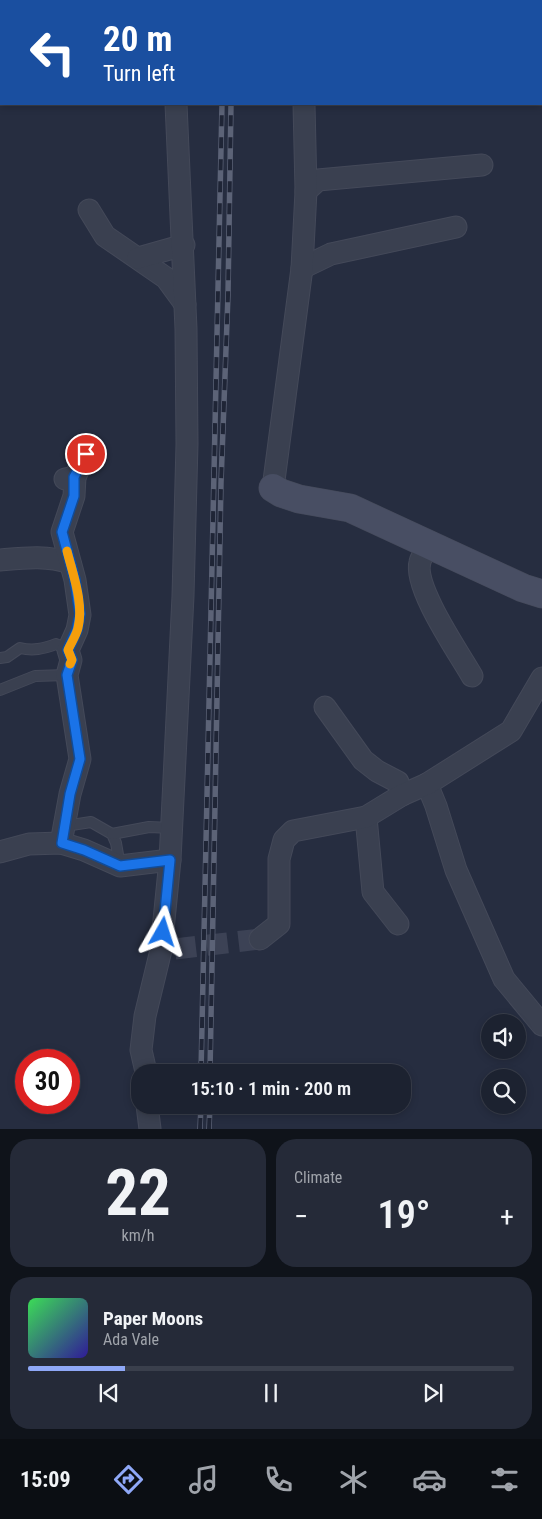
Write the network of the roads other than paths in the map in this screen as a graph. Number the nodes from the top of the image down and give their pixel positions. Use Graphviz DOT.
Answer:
graph roads {
  1 [pos="176,105"];
  2 [pos="304,105"];
  3 [pos="482,165"];
  4 [pos="306,191"];
  5 [pos="89,210"];
  6 [pos="456,227"];
  7 [pos="184,245"];
  8 [pos="138,258"];
  9 [pos="302,268"];
  10 [pos="185,304"];
  11 [pos="86,454"];
  12 [pos="273,488"];
  13 [pos="430,545"];
  14 [pos="0,560"];
  15 [pos="70,563"];
  16 [pos="542,594"];
  17 [pos="68,650"];
  18 [pos="0,658"];
  19 [pos="67,675"];
  20 [pos="472,676"];
  21 [pos="542,678"];
  22 [pos="0,690"];
  23 [pos="325,707"];
  24 [pos="427,784"];
  25 [pos="402,795"];
  26 [pos="366,817"];
  27 [pos="172,828"];
  28 [pos="112,834"];
  29 [pos="63,835"];
  30 [pos="0,852"];
  31 [pos="170,860"];
  32 [pos="120,866"];
  33 [pos="398,924"];
  34 [pos="260,939"];
  35 [pos="542,1025"];
  36 [pos="144,1064"];
  37 [pos="149,1114"];
  38 [pos="150,1129"];
  1 -- 7 [label="street"];
  2 -- 4 [label="street"];
  3 -- 4 [label="street"];
  4 -- 9 [label="street"];
  5 -- 8 [label="street"];
  6 -- 9 [label="street"];
  7 -- 8 [label="street"];
  7 -- 10 [label="street"];
  8 -- 10 [label="street"];
  9 -- 12 [label="street"];
  10 -- 27 [label="street"];
  11 -- 15 [label="street"];
  12 -- 13 [label="street"];
  13 -- 16 [label="street"];
  13 -- 20 [label="street"];
  14 -- 15 [label="street"];
  15 -- 17 [label="street"];
  17 -- 18 [label="lane"];
  17 -- 19 [label="street"];
  19 -- 22 [label="lane"];
  19 -- 29 [label="street"];
  21 -- 24 [label="street"];
  23 -- 25 [label="street"];
  24 -- 25 [label="street"];
  24 -- 35 [label="street"];
  25 -- 26 [label="street"];
  26 -- 33 [label="street"];
  26 -- 34 [label="street"];
  27 -- 28 [label="lane"];
  27 -- 31 [label="street"];
  28 -- 29 [label="lane"];
  28 -- 32 [label="lane"];
  29 -- 30 [label="street"];
  29 -- 32 [label="street"];
  31 -- 32 [label="street"];
  31 -- 36 [label="street"];
  37 -- 38 [label="street"];
}
